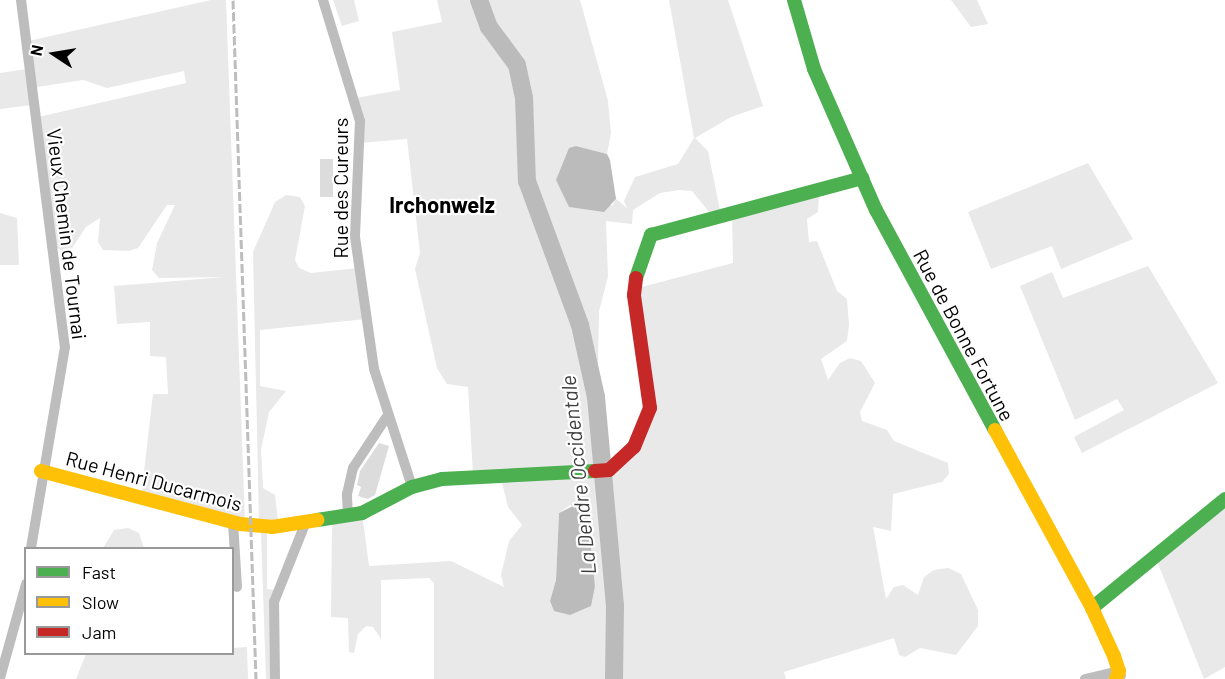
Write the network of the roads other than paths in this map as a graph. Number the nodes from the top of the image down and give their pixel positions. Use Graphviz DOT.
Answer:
graph roads {
  1 [pos="21,0"];
  2 [pos="323,0"];
  3 [pos="794,0"];
  4 [pos="862,178"];
  5 [pos="388,415"];
  6 [pos="41,471"];
  7 [pos="412,487"];
  8 [pos="1225,499"];
  9 [pos="348,516"];
  10 [pos="233,522"];
  11 [pos="305,524"];
  12 [pos="31,547"];
  13 [pos="237,587"];
  14 [pos="24,591"];
  15 [pos="1092,608"];
  16 [pos="1119,676"];
  17 [pos="0,678"];
  18 [pos="275,679"];
  19 [pos="1085,679"];
  1 -- 6 [label="street, Vieux Chemin de Tournai"];
  2 -- 5 [label="street, Rue des Cureurs"];
  3 -- 4 [label="street, Rue de Bonne Fortune"];
  4 -- 7 [label="street"];
  4 -- 15 [label="street, Rue de Bonne Fortune"];
  5 -- 7 [label="street, Rue des Cureurs"];
  5 -- 9 [label="street"];
  6 -- 10 [label="street, Rue Henri Ducarmois"];
  6 -- 12 [label="street, Vieux Chemin de Tournai"];
  7 -- 9 [label="street, Rue Henri Ducarmois"];
  8 -- 15 [label="street"];
  9 -- 11 [label="street, Rue Henri Ducarmois"];
  10 -- 11 [label="street, Rue Henri Ducarmois"];
  10 -- 13 [label="street"];
  11 -- 18 [label="street"];
  14 -- 17 [label="street"];
  15 -- 16 [label="street, Rue de Bonne Fortune"];
  16 -- 19 [label="street"];
}
